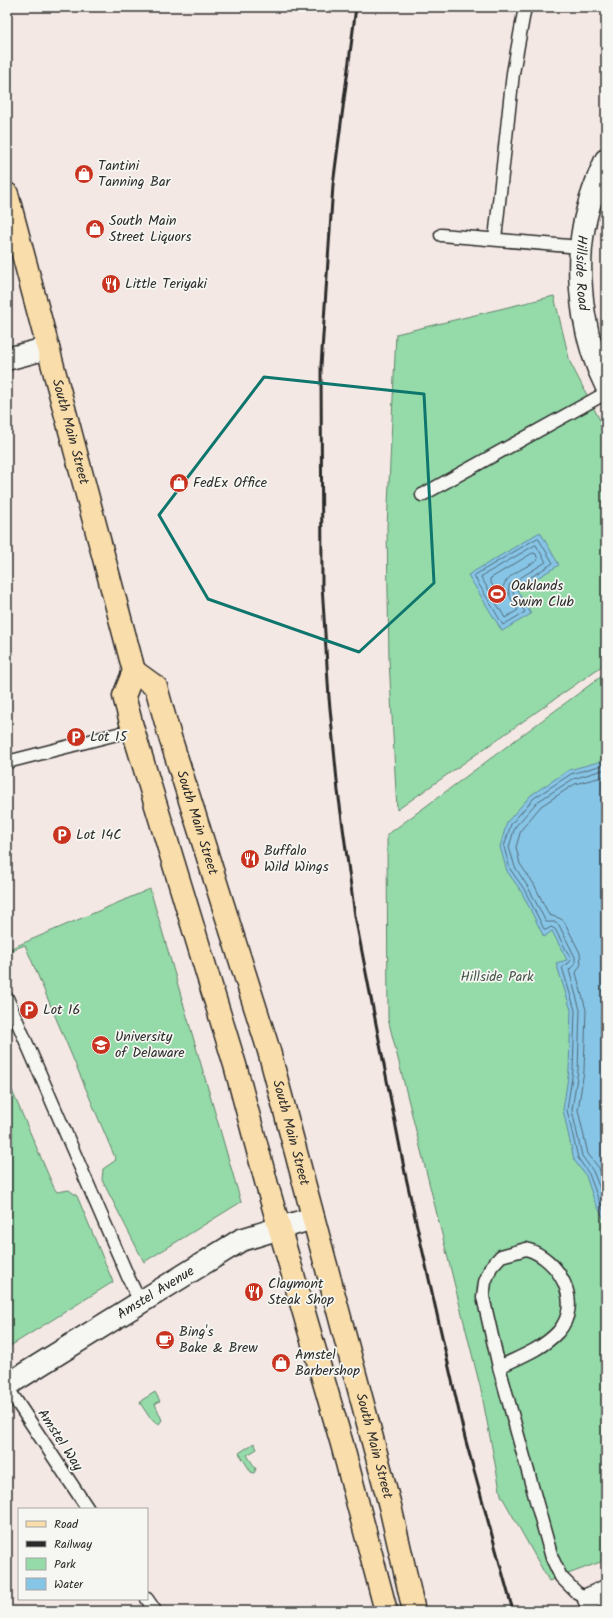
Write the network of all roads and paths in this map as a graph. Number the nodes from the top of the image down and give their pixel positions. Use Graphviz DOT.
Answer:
graph roads {
  1 [pos="525,7"];
  2 [pos="606,160"];
  3 [pos="7,194"];
  4 [pos="440,235"];
  5 [pos="496,240"];
  6 [pos="580,247"];
  7 [pos="48,348"];
  8 [pos="7,359"];
  9 [pos="606,385"];
  10 [pos="606,393"];
  11 [pos="422,495"];
  12 [pos="134,670"];
  13 [pos="133,730"];
  14 [pos="7,762"];
  15 [pos="7,998"];
  16 [pos="313,1218"];
  17 [pos="280,1228"];
  18 [pos="140,1302"];
  19 [pos="499,1367"];
  20 [pos="7,1386"];
  21 [pos="87,1508"];
  22 [pos="148,1600"];
  23 [pos="595,1600"];
  24 [pos="154,1609"];
  25 [pos="386,1611"];
  26 [pos="414,1611"];
  1 -- 5 [label="lane"];
  2 -- 6 [label="street, Hillside Road"];
  3 -- 7 [label="main road, South Main Street"];
  4 -- 5 [label="lane"];
  5 -- 6 [label="lane"];
  6 -- 9 [label="street, Hillside Road"];
  7 -- 8 [label="street"];
  7 -- 12 [label="main road, South Main Street"];
  10 -- 11 [label="lane"];
  12 -- 13 [label="main road"];
  12 -- 16 [label="main road, South Main Street"];
  13 -- 14 [label="lane"];
  13 -- 17 [label="main road"];
  15 -- 18 [label="lane"];
  16 -- 17 [label="street, Amstel Avenue"];
  16 -- 26 [label="main road, South Main Street"];
  17 -- 18 [label="street, Amstel Avenue"];
  17 -- 25 [label="main road"];
  18 -- 20 [label="street, Amstel Avenue"];
  19 -- 19 [label="lane"];
  19 -- 23 [label="lane"];
  20 -- 21 [label="lane, Amstel Way"];
  22 -- 24 [label="lane"];
}
